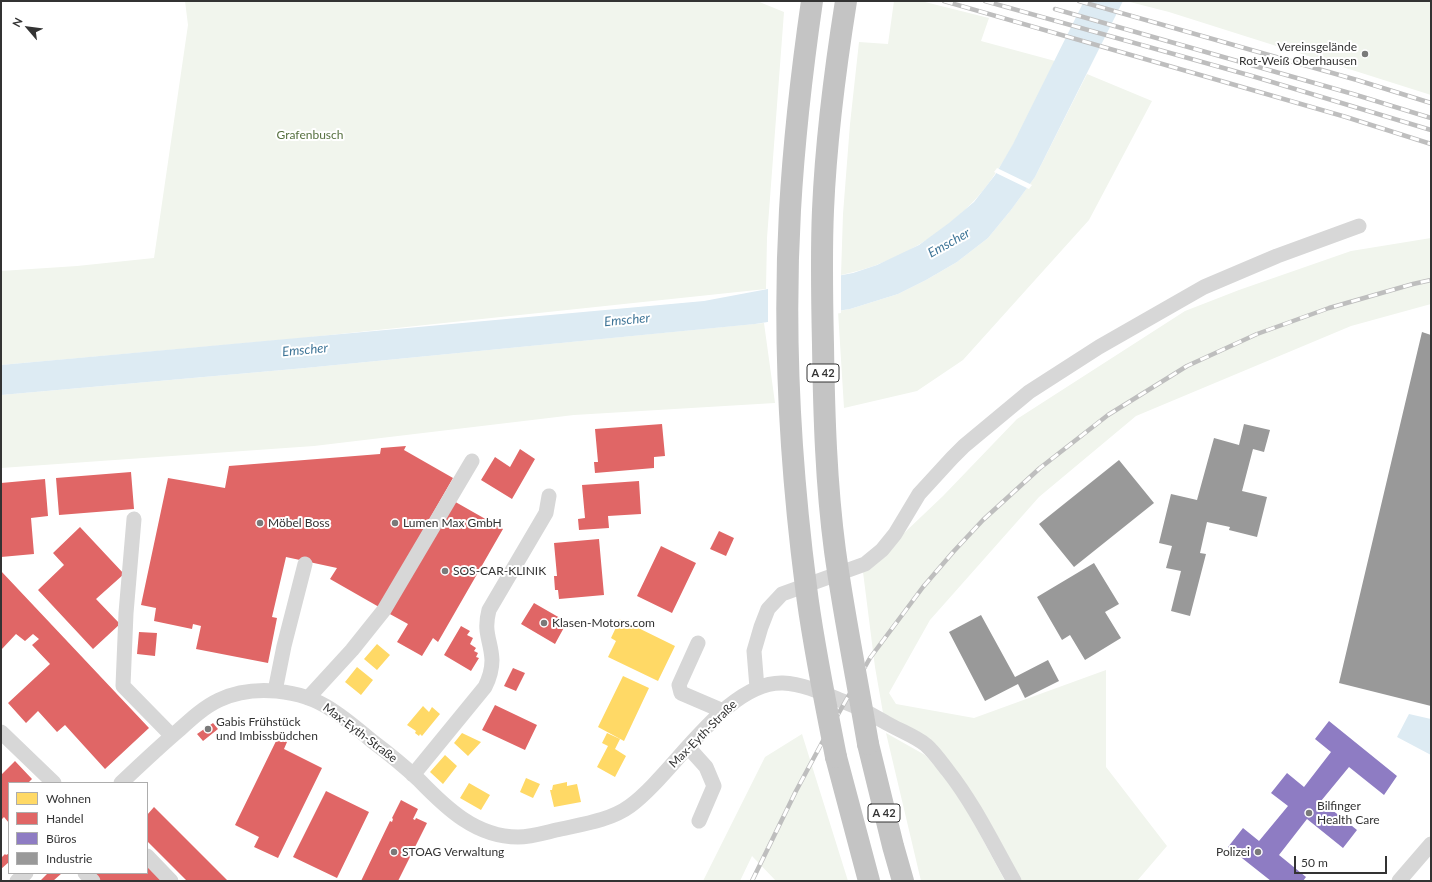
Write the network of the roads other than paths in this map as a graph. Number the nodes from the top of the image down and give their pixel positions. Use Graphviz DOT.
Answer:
graph roads {
  1 [pos="812,1"];
  2 [pos="846,1"];
  3 [pos="1359,226"];
  4 [pos="472,461"];
  5 [pos="549,496"];
  6 [pos="134,520"];
  7 [pos="305,564"];
  8 [pos="698,643"];
  9 [pos="757,688"];
  10 [pos="275,691"];
  11 [pos="308,698"];
  12 [pos="723,711"];
  13 [pos="1,732"];
  14 [pos="172,736"];
  15 [pos="688,748"];
  16 [pos="413,775"];
  17 [pos="53,782"];
  18 [pos="122,782"];
  19 [pos="699,821"];
  20 [pos="1431,844"];
  21 [pos="148,857"];
  22 [pos="25,874"];
  23 [pos="17,881"];
  24 [pos="171,881"];
  25 [pos="869,881"];
  26 [pos="903,881"];
  27 [pos="1014,881"];
  28 [pos="1399,881"];
  1 -- 25 [label="highway, A 42, bridge"];
  2 -- 26 [label="highway, A 42, bridge"];
  3 -- 9 [label="street"];
  4 -- 11 [label="street"];
  5 -- 16 [label="street"];
  6 -- 14 [label="street"];
  7 -- 10 [label="street"];
  8 -- 12 [label="street"];
  9 -- 12 [label="street, Max-Eyth-Straße"];
  9 -- 27 [label="street, Max-Eyth-Straße"];
  10 -- 11 [label="street, Max-Eyth-Straße"];
  10 -- 14 [label="street, Max-Eyth-Straße"];
  11 -- 16 [label="street, Max-Eyth-Straße"];
  12 -- 15 [label="street, Max-Eyth-Straße"];
  13 -- 17 [label="street"];
  14 -- 18 [label="street, Max-Eyth-Straße"];
  15 -- 16 [label="street, Max-Eyth-Straße"];
  15 -- 19 [label="street"];
  20 -- 28 [label="street"];
  21 -- 24 [label="street"];
  22 -- 23 [label="street"];
}
